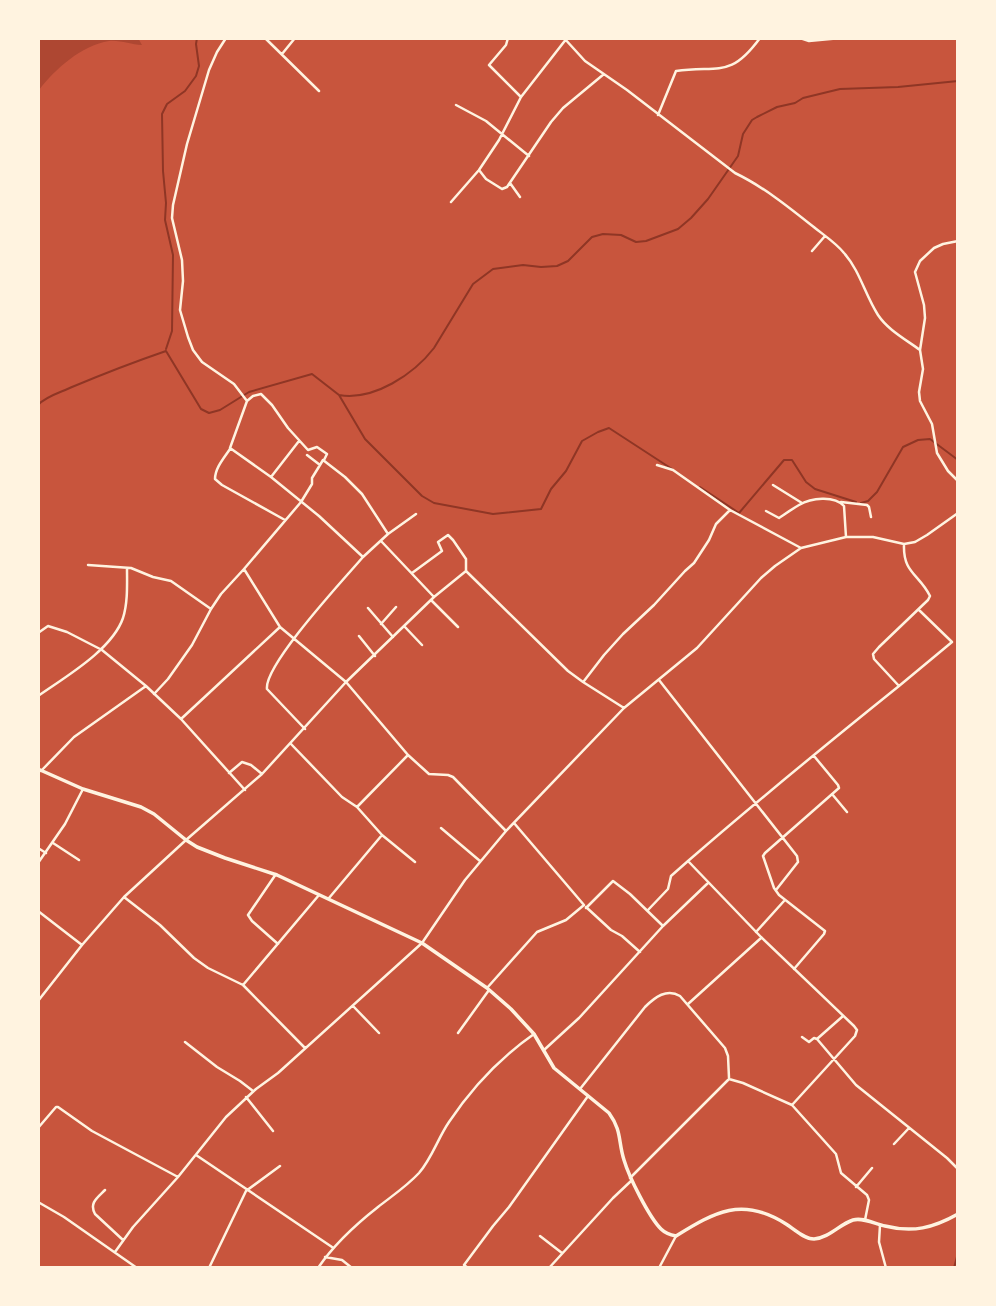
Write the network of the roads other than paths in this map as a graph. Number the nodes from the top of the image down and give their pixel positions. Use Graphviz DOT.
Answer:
graph roads {
  1 [pos="226,38"];
  2 [pos="265,38"];
  3 [pos="295,38"];
  4 [pos="508,38"];
  5 [pos="760,38"];
  6 [pos="800,38"];
  7 [pos="841,38"];
  8 [pos="566,39"];
  9 [pos="282,54"];
  10 [pos="604,74"];
  11 [pos="319,91"];
  12 [pos="522,97"];
  13 [pos="456,105"];
  14 [pos="658,115"];
  15 [pos="502,133"];
  16 [pos="529,156"];
  17 [pos="479,170"];
  18 [pos="510,183"];
  19 [pos="520,197"];
  20 [pos="451,202"];
  21 [pos="825,236"];
  22 [pos="957,241"];
  23 [pos="813,251"];
  24 [pos="919,350"];
  25 [pos="245,400"];
  26 [pos="300,441"];
  27 [pos="230,448"];
  28 [pos="307,455"];
  29 [pos="323,460"];
  30 [pos="320,465"];
  31 [pos="657,466"];
  32 [pos="271,477"];
  33 [pos="957,481"];
  34 [pos="773,485"];
  35 [pos="301,502"];
  36 [pos="841,502"];
  37 [pos="802,503"];
  38 [pos="730,510"];
  39 [pos="766,510"];
  40 [pos="957,513"];
  41 [pos="416,514"];
  42 [pos="871,517"];
  43 [pos="285,520"];
  44 [pos="388,534"];
  45 [pos="846,537"];
  46 [pos="381,541"];
  47 [pos="904,544"];
  48 [pos="801,548"];
  49 [pos="363,557"];
  50 [pos="88,565"];
  51 [pos="127,568"];
  52 [pos="244,569"];
  53 [pos="466,571"];
  54 [pos="412,573"];
  55 [pos="432,599"];
  56 [pos="396,607"];
  57 [pos="368,608"];
  58 [pos="211,609"];
  59 [pos="919,609"];
  60 [pos="381,624"];
  61 [pos="279,626"];
  62 [pos="404,626"];
  63 [pos="458,627"];
  64 [pos="38,633"];
  65 [pos="359,636"];
  66 [pos="393,637"];
  67 [pos="294,639"];
  68 [pos="422,645"];
  69 [pos="102,650"];
  70 [pos="375,656"];
  71 [pos="659,680"];
  72 [pos="346,682"];
  73 [pos="583,682"];
  74 [pos="899,686"];
  75 [pos="146,687"];
  76 [pos="154,694"];
  77 [pos="38,696"];
  78 [pos="624,708"];
  79 [pos="181,719"];
  80 [pos="305,729"];
  81 [pos="291,744"];
  82 [pos="408,755"];
  83 [pos="814,756"];
  84 [pos="40,770"];
  85 [pos="229,773"];
  86 [pos="262,774"];
  87 [pos="83,789"];
  88 [pos="245,790"];
  89 [pos="832,794"];
  90 [pos="756,802"];
  91 [pos="357,807"];
  92 [pos="846,812"];
  93 [pos="514,823"];
  94 [pos="441,828"];
  95 [pos="506,831"];
  96 [pos="382,835"];
  97 [pos="783,836"];
  98 [pos="186,840"];
  99 [pos="52,843"];
  100 [pos="38,848"];
  101 [pos="46,853"];
  102 [pos="79,860"];
  103 [pos="688,860"];
  104 [pos="480,861"];
  105 [pos="415,862"];
  106 [pos="38,863"];
  107 [pos="275,874"];
  108 [pos="708,883"];
  109 [pos="776,890"];
  110 [pos="320,895"];
  111 [pos="124,897"];
  112 [pos="329,898"];
  113 [pos="784,900"];
  114 [pos="585,906"];
  115 [pos="38,911"];
  116 [pos="648,911"];
  117 [pos="663,926"];
  118 [pos="756,932"];
  119 [pos="761,937"];
  120 [pos="422,943"];
  121 [pos="278,944"];
  122 [pos="82,945"];
  123 [pos="640,952"];
  124 [pos="794,970"];
  125 [pos="243,985"];
  126 [pos="488,989"];
  127 [pos="38,1001"];
  128 [pos="688,1004"];
  129 [pos="353,1006"];
  130 [pos="843,1016"];
  131 [pos="379,1033"];
  132 [pos="458,1033"];
  133 [pos="534,1034"];
  134 [pos="802,1037"];
  135 [pos="817,1039"];
  136 [pos="185,1042"];
  137 [pos="305,1048"];
  138 [pos="544,1050"];
  139 [pos="834,1059"];
  140 [pos="729,1079"];
  141 [pos="580,1089"];
  142 [pos="253,1091"];
  143 [pos="588,1096"];
  144 [pos="246,1097"];
  145 [pos="792,1105"];
  146 [pos="38,1128"];
  147 [pos="909,1128"];
  148 [pos="273,1131"];
  149 [pos="894,1144"];
  150 [pos="196,1156"];
  151 [pos="280,1166"];
  152 [pos="872,1168"];
  153 [pos="957,1169"];
  154 [pos="178,1177"];
  155 [pos="631,1179"];
  156 [pos="856,1187"];
  157 [pos="105,1190"];
  158 [pos="246,1191"];
  159 [pos="38,1202"];
  160 [pos="957,1214"];
  161 [pos="864,1220"];
  162 [pos="880,1224"];
  163 [pos="540,1236"];
  164 [pos="676,1236"];
  165 [pos="123,1240"];
  166 [pos="332,1248"];
  167 [pos="115,1252"];
  168 [pos="562,1253"];
  169 [pos="325,1257"];
  170 [pos="465,1267"];
  171 [pos="137,1268"];
  172 [pos="209,1268"];
  173 [pos="318,1268"];
  174 [pos="352,1268"];
  175 [pos="549,1268"];
  176 [pos="659,1268"];
  177 [pos="886,1268"];
  1 -- 25 [label="street"];
  2 -- 9 [label="street"];
  3 -- 9 [label="street"];
  4 -- 12 [label="street"];
  5 -- 14 [label="street"];
  6 -- 7 [label="street"];
  8 -- 10 [label="street"];
  8 -- 12 [label="street"];
  9 -- 11 [label="street"];
  10 -- 14 [label="street"];
  10 -- 16 [label="street"];
  12 -- 15 [label="street"];
  13 -- 15 [label="street"];
  14 -- 21 [label="street"];
  15 -- 16 [label="street"];
  15 -- 17 [label="street"];
  16 -- 18 [label="street"];
  17 -- 18 [label="street"];
  17 -- 20 [label="street"];
  18 -- 19 [label="street"];
  21 -- 23 [label="street"];
  21 -- 24 [label="street"];
  22 -- 24 [label="street"];
  24 -- 33 [label="street"];
  25 -- 26 [label="street"];
  25 -- 27 [label="street"];
  26 -- 29 [label="street"];
  26 -- 32 [label="street"];
  27 -- 32 [label="street"];
  27 -- 43 [label="street"];
  28 -- 30 [label="street"];
  29 -- 30 [label="street"];
  29 -- 44 [label="street"];
  30 -- 35 [label="street"];
  31 -- 38 [label="street"];
  32 -- 35 [label="street"];
  34 -- 37 [label="street"];
  35 -- 43 [label="street"];
  35 -- 49 [label="street"];
  36 -- 37 [label="street"];
  36 -- 42 [label="street"];
  36 -- 45 [label="street"];
  37 -- 39 [label="street"];
  38 -- 48 [label="street"];
  38 -- 73 [label="street"];
  40 -- 47 [label="street"];
  41 -- 44 [label="street"];
  43 -- 52 [label="street"];
  44 -- 46 [label="street"];
  45 -- 47 [label="street"];
  45 -- 48 [label="street"];
  46 -- 49 [label="street"];
  46 -- 54 [label="street"];
  47 -- 59 [label="street"];
  48 -- 71 [label="street"];
  49 -- 67 [label="street"];
  50 -- 51 [label="street"];
  51 -- 58 [label="street"];
  51 -- 69 [label="street"];
  52 -- 58 [label="street"];
  52 -- 61 [label="street"];
  53 -- 54 [label="street"];
  53 -- 55 [label="street"];
  53 -- 73 [label="street"];
  54 -- 55 [label="street"];
  55 -- 62 [label="street"];
  55 -- 63 [label="street"];
  56 -- 60 [label="street"];
  57 -- 60 [label="street"];
  58 -- 76 [label="street"];
  59 -- 74 [label="street"];
  59 -- 74 [label="street"];
  60 -- 66 [label="street"];
  61 -- 67 [label="street"];
  61 -- 79 [label="street"];
  62 -- 66 [label="street"];
  62 -- 68 [label="street"];
  64 -- 69 [label="street"];
  65 -- 70 [label="street"];
  66 -- 70 [label="street"];
  67 -- 72 [label="street"];
  67 -- 80 [label="street"];
  69 -- 75 [label="street"];
  69 -- 77 [label="street"];
  70 -- 72 [label="street"];
  71 -- 78 [label="street"];
  71 -- 90 [label="street"];
  72 -- 80 [label="street"];
  72 -- 82 [label="street"];
  73 -- 78 [label="street"];
  74 -- 83 [label="street"];
  75 -- 76 [label="street"];
  75 -- 84 [label="street"];
  76 -- 79 [label="street"];
  78 -- 93 [label="street"];
  79 -- 85 [label="street"];
  80 -- 81 [label="street"];
  81 -- 86 [label="street"];
  81 -- 91 [label="street"];
  82 -- 91 [label="street"];
  82 -- 95 [label="street"];
  83 -- 89 [label="street"];
  83 -- 90 [label="street"];
  84 -- 87 [label="street"];
  85 -- 86 [label="street"];
  85 -- 88 [label="street"];
  86 -- 88 [label="street"];
  87 -- 98 [label="street"];
  87 -- 99 [label="street"];
  88 -- 98 [label="street"];
  89 -- 92 [label="street"];
  89 -- 97 [label="street"];
  90 -- 97 [label="street"];
  90 -- 103 [label="street"];
  91 -- 96 [label="street"];
  93 -- 95 [label="street"];
  93 -- 114 [label="street"];
  94 -- 104 [label="street"];
  95 -- 104 [label="street"];
  96 -- 105 [label="street"];
  96 -- 112 [label="street"];
  97 -- 109 [label="street"];
  97 -- 109 [label="street"];
  98 -- 107 [label="street"];
  98 -- 111 [label="street"];
  99 -- 101 [label="street"];
  99 -- 102 [label="street"];
  100 -- 101 [label="street"];
  101 -- 106 [label="street"];
  103 -- 108 [label="street"];
  103 -- 116 [label="street"];
  104 -- 120 [label="street"];
  107 -- 110 [label="street"];
  107 -- 121 [label="street"];
  108 -- 117 [label="street"];
  108 -- 118 [label="street"];
  109 -- 113 [label="street"];
  110 -- 112 [label="street"];
  110 -- 121 [label="street"];
  111 -- 122 [label="street"];
  111 -- 125 [label="street"];
  112 -- 120 [label="street"];
  113 -- 118 [label="street"];
  113 -- 124 [label="street"];
  114 -- 116 [label="street"];
  114 -- 123 [label="street"];
  114 -- 126 [label="street"];
  115 -- 122 [label="street"];
  116 -- 117 [label="street"];
  117 -- 123 [label="street"];
  118 -- 119 [label="street"];
  119 -- 124 [label="street"];
  119 -- 128 [label="street"];
  120 -- 126 [label="street"];
  120 -- 129 [label="street"];
  121 -- 125 [label="street"];
  122 -- 127 [label="street"];
  123 -- 138 [label="street"];
  124 -- 130 [label="street"];
  125 -- 137 [label="street"];
  126 -- 132 [label="street"];
  126 -- 133 [label="street"];
  128 -- 140 [label="street"];
  128 -- 141 [label="street"];
  129 -- 131 [label="street"];
  129 -- 137 [label="street"];
  130 -- 135 [label="street"];
  130 -- 139 [label="street"];
  133 -- 138 [label="street"];
  133 -- 166 [label="street"];
  134 -- 135 [label="street"];
  135 -- 139 [label="street"];
  136 -- 142 [label="street"];
  137 -- 142 [label="street"];
  138 -- 141 [label="street"];
  139 -- 145 [label="street"];
  139 -- 147 [label="street"];
  140 -- 145 [label="street"];
  140 -- 155 [label="street"];
  141 -- 143 [label="street"];
  142 -- 144 [label="street"];
  143 -- 155 [label="street"];
  143 -- 170 [label="street"];
  144 -- 148 [label="street"];
  144 -- 150 [label="street"];
  145 -- 156 [label="street"];
  146 -- 154 [label="street"];
  147 -- 149 [label="street"];
  147 -- 153 [label="street"];
  150 -- 154 [label="street"];
  150 -- 158 [label="street"];
  151 -- 158 [label="street"];
  152 -- 156 [label="street"];
  154 -- 165 [label="street"];
  155 -- 164 [label="street"];
  155 -- 168 [label="street"];
  156 -- 161 [label="street"];
  157 -- 165 [label="street"];
  158 -- 166 [label="street"];
  158 -- 172 [label="street"];
  159 -- 167 [label="street"];
  160 -- 162 [label="street"];
  161 -- 162 [label="street"];
  161 -- 164 [label="street"];
  162 -- 177 [label="street"];
  163 -- 168 [label="street"];
  164 -- 176 [label="street"];
  165 -- 167 [label="street"];
  166 -- 169 [label="street"];
  167 -- 171 [label="street"];
  168 -- 175 [label="street"];
  169 -- 173 [label="street"];
  169 -- 174 [label="street"];
}
